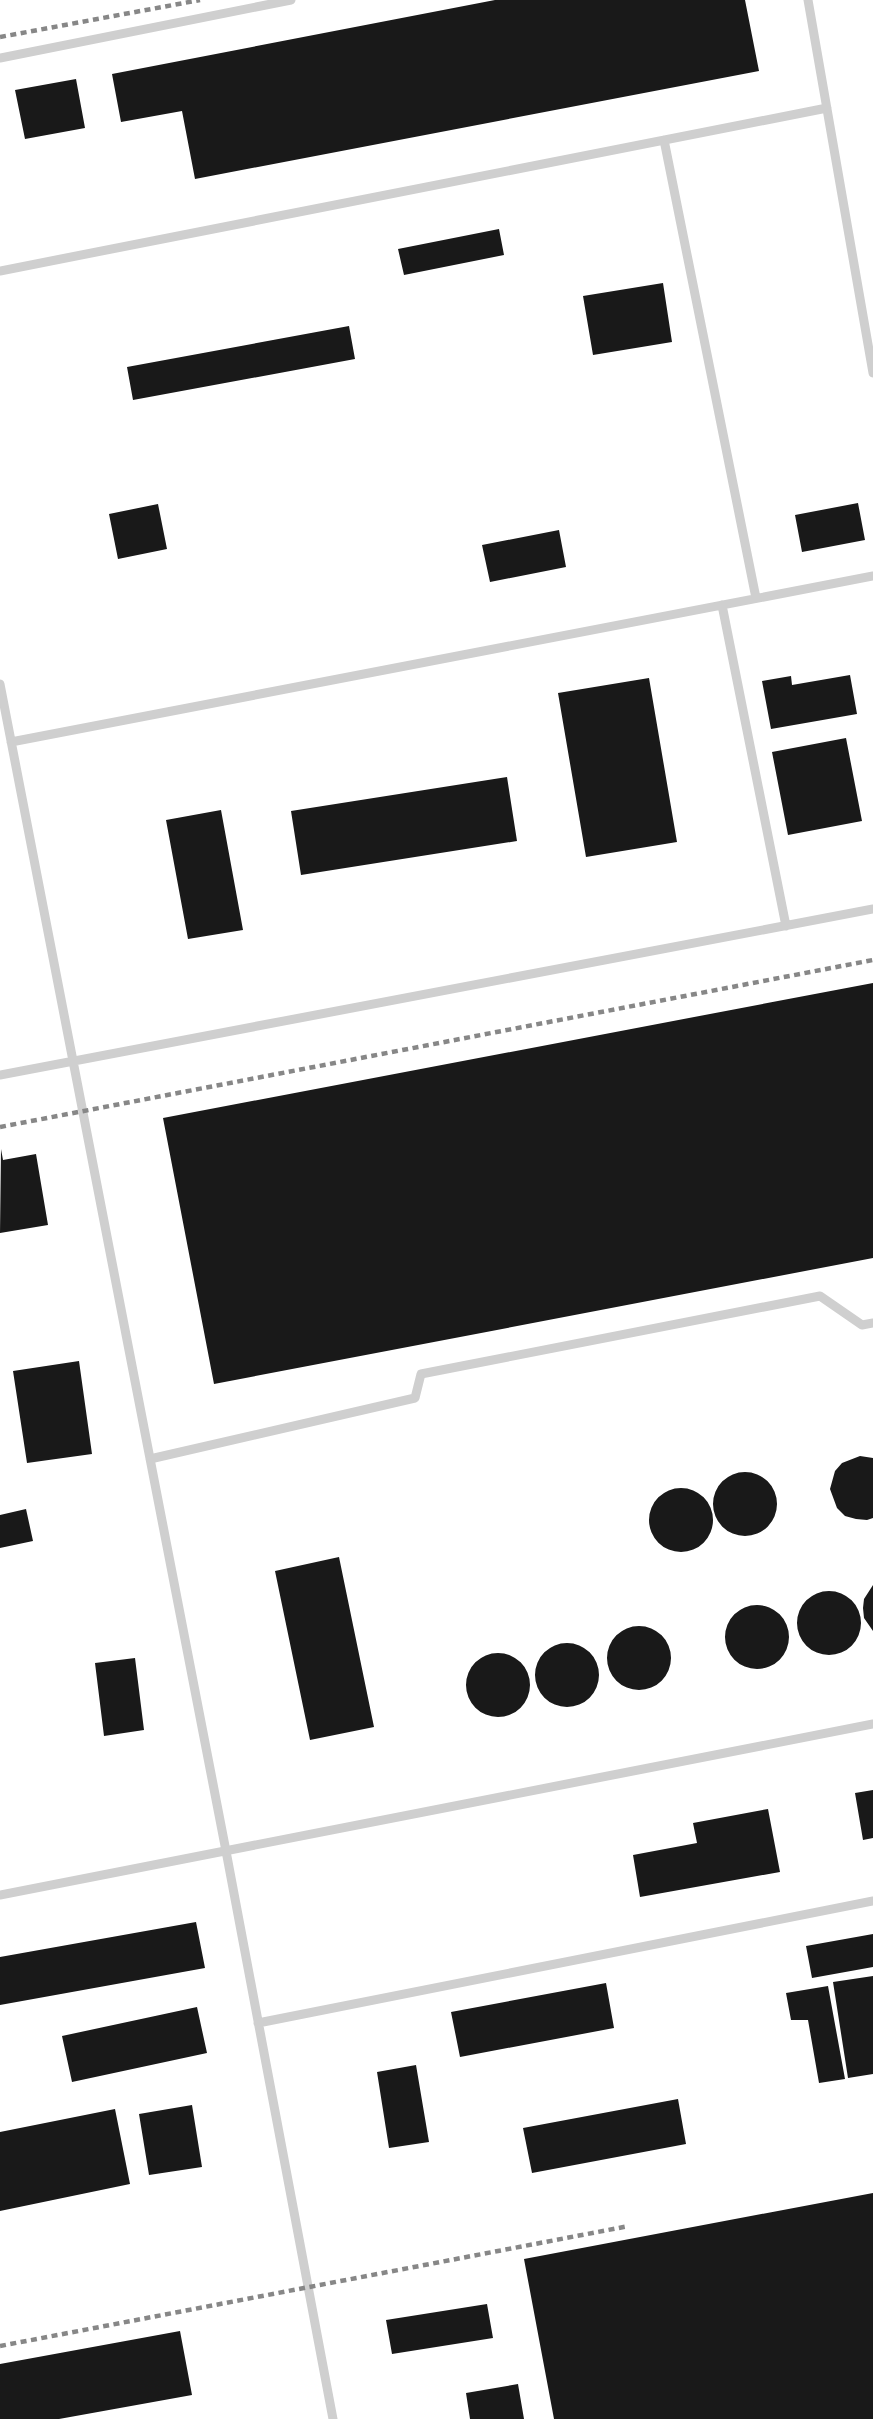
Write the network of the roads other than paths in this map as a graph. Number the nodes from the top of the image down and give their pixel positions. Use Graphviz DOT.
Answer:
graph roads {
  1 [pos="291,0"];
  2 [pos="808,0"];
  3 [pos="0,58"];
  4 [pos="826,108"];
  5 [pos="664,140"];
  6 [pos="0,271"];
  7 [pos="873,372"];
  8 [pos="873,576"];
  9 [pos="756,598"];
  10 [pos="722,605"];
  11 [pos="0,684"];
  12 [pos="11,742"];
  13 [pos="873,909"];
  14 [pos="786,926"];
  15 [pos="73,1061"];
  16 [pos="0,1075"];
  17 [pos="873,1323"];
  18 [pos="150,1459"];
  19 [pos="873,1725"];
  20 [pos="226,1851"];
  21 [pos="0,1895"];
  22 [pos="873,1900"];
  23 [pos="258,2023"];
  24 [pos="333,2419"];
  1 -- 3 [label="lane"];
  2 -- 4 [label="lane"];
  4 -- 5 [label="lane"];
  4 -- 7 [label="lane"];
  5 -- 6 [label="lane"];
  5 -- 9 [label="lane"];
  8 -- 9 [label="lane"];
  9 -- 10 [label="lane"];
  10 -- 12 [label="lane"];
  10 -- 14 [label="lane"];
  11 -- 12 [label="lane"];
  12 -- 15 [label="lane"];
  13 -- 14 [label="lane"];
  14 -- 15 [label="lane"];
  15 -- 16 [label="lane"];
  15 -- 18 [label="lane"];
  17 -- 18 [label="lane"];
  18 -- 20 [label="lane"];
  19 -- 20 [label="lane"];
  20 -- 21 [label="lane"];
  20 -- 23 [label="lane"];
  22 -- 23 [label="lane"];
  23 -- 24 [label="lane"];
}
